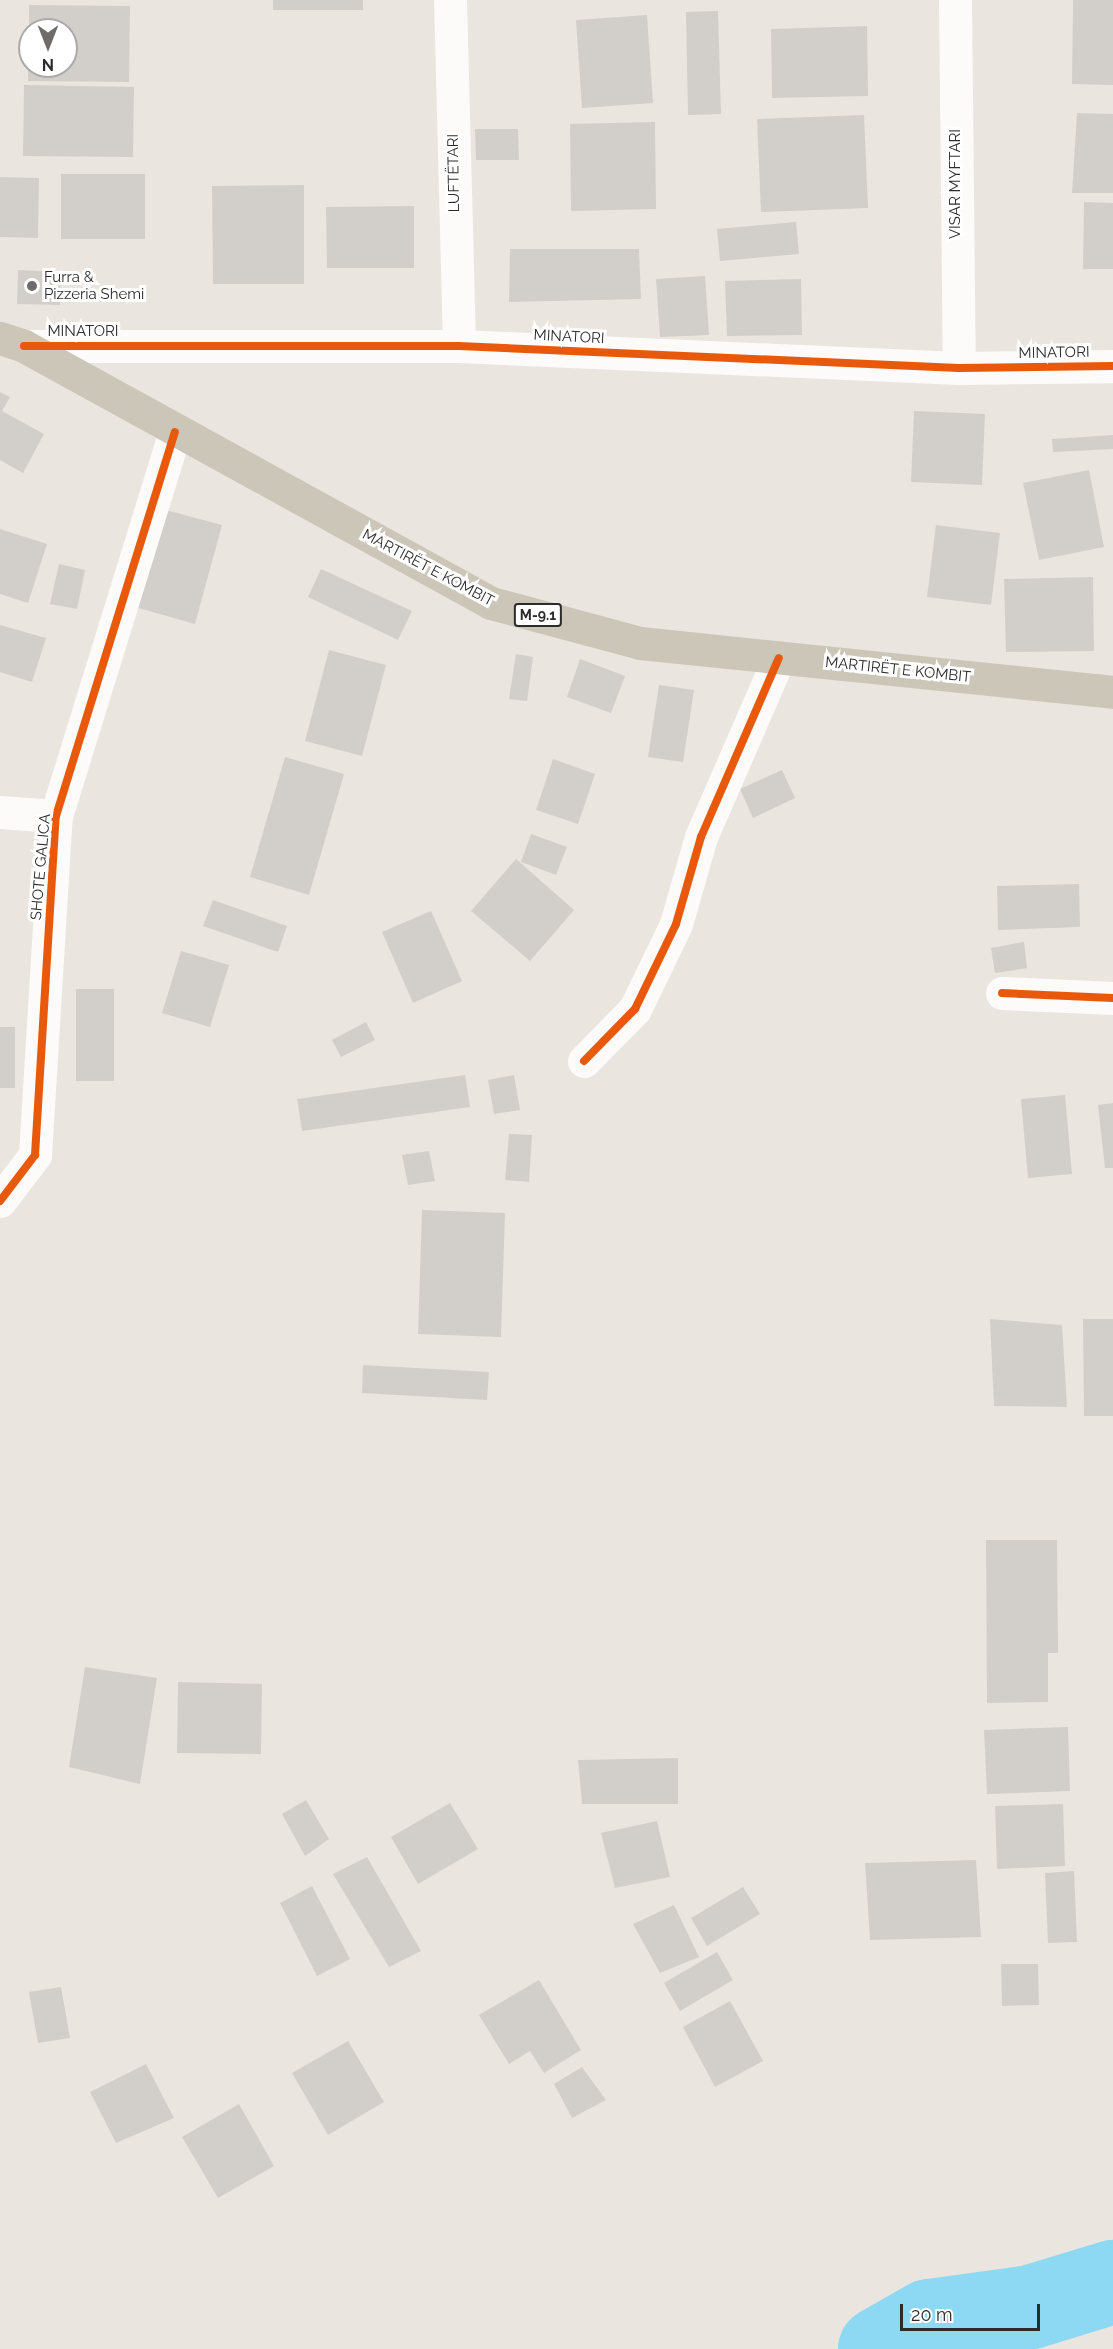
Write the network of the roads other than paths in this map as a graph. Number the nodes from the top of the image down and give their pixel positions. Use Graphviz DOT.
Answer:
graph roads {
  1 [pos="450,0"];
  2 [pos="955,0"];
  3 [pos="12,342"];
  4 [pos="459,346"];
  5 [pos="1113,366"];
  6 [pos="959,368"];
  7 [pos="175,432"];
  8 [pos="779,658"];
  9 [pos="1113,692"];
  10 [pos="0,812"];
  11 [pos="57,816"];
  12 [pos="1002,993"];
  13 [pos="1113,998"];
  14 [pos="584,1061"];
  15 [pos="0,1201"];
  1 -- 4 [label="street, LUFTËTARI"];
  2 -- 6 [label="street, VISAR MYFTARI"];
  3 -- 4 [label="street, MINATORI"];
  3 -- 7 [label="main road, MARTIRËT E KOMBIT / M-9.1"];
  4 -- 6 [label="street, MINATORI"];
  5 -- 6 [label="street, MINATORI"];
  7 -- 8 [label="main road, MARTIRËT E KOMBIT / M-9.1"];
  7 -- 11 [label="street, SHOTE GALICA"];
  8 -- 9 [label="main road, MARTIRËT E KOMBIT / M-9.1"];
  8 -- 14 [label="street"];
  10 -- 11 [label="street, SHOTE GALICA"];
  11 -- 15 [label="street, SHOTE GALICA"];
  12 -- 13 [label="street"];
}
